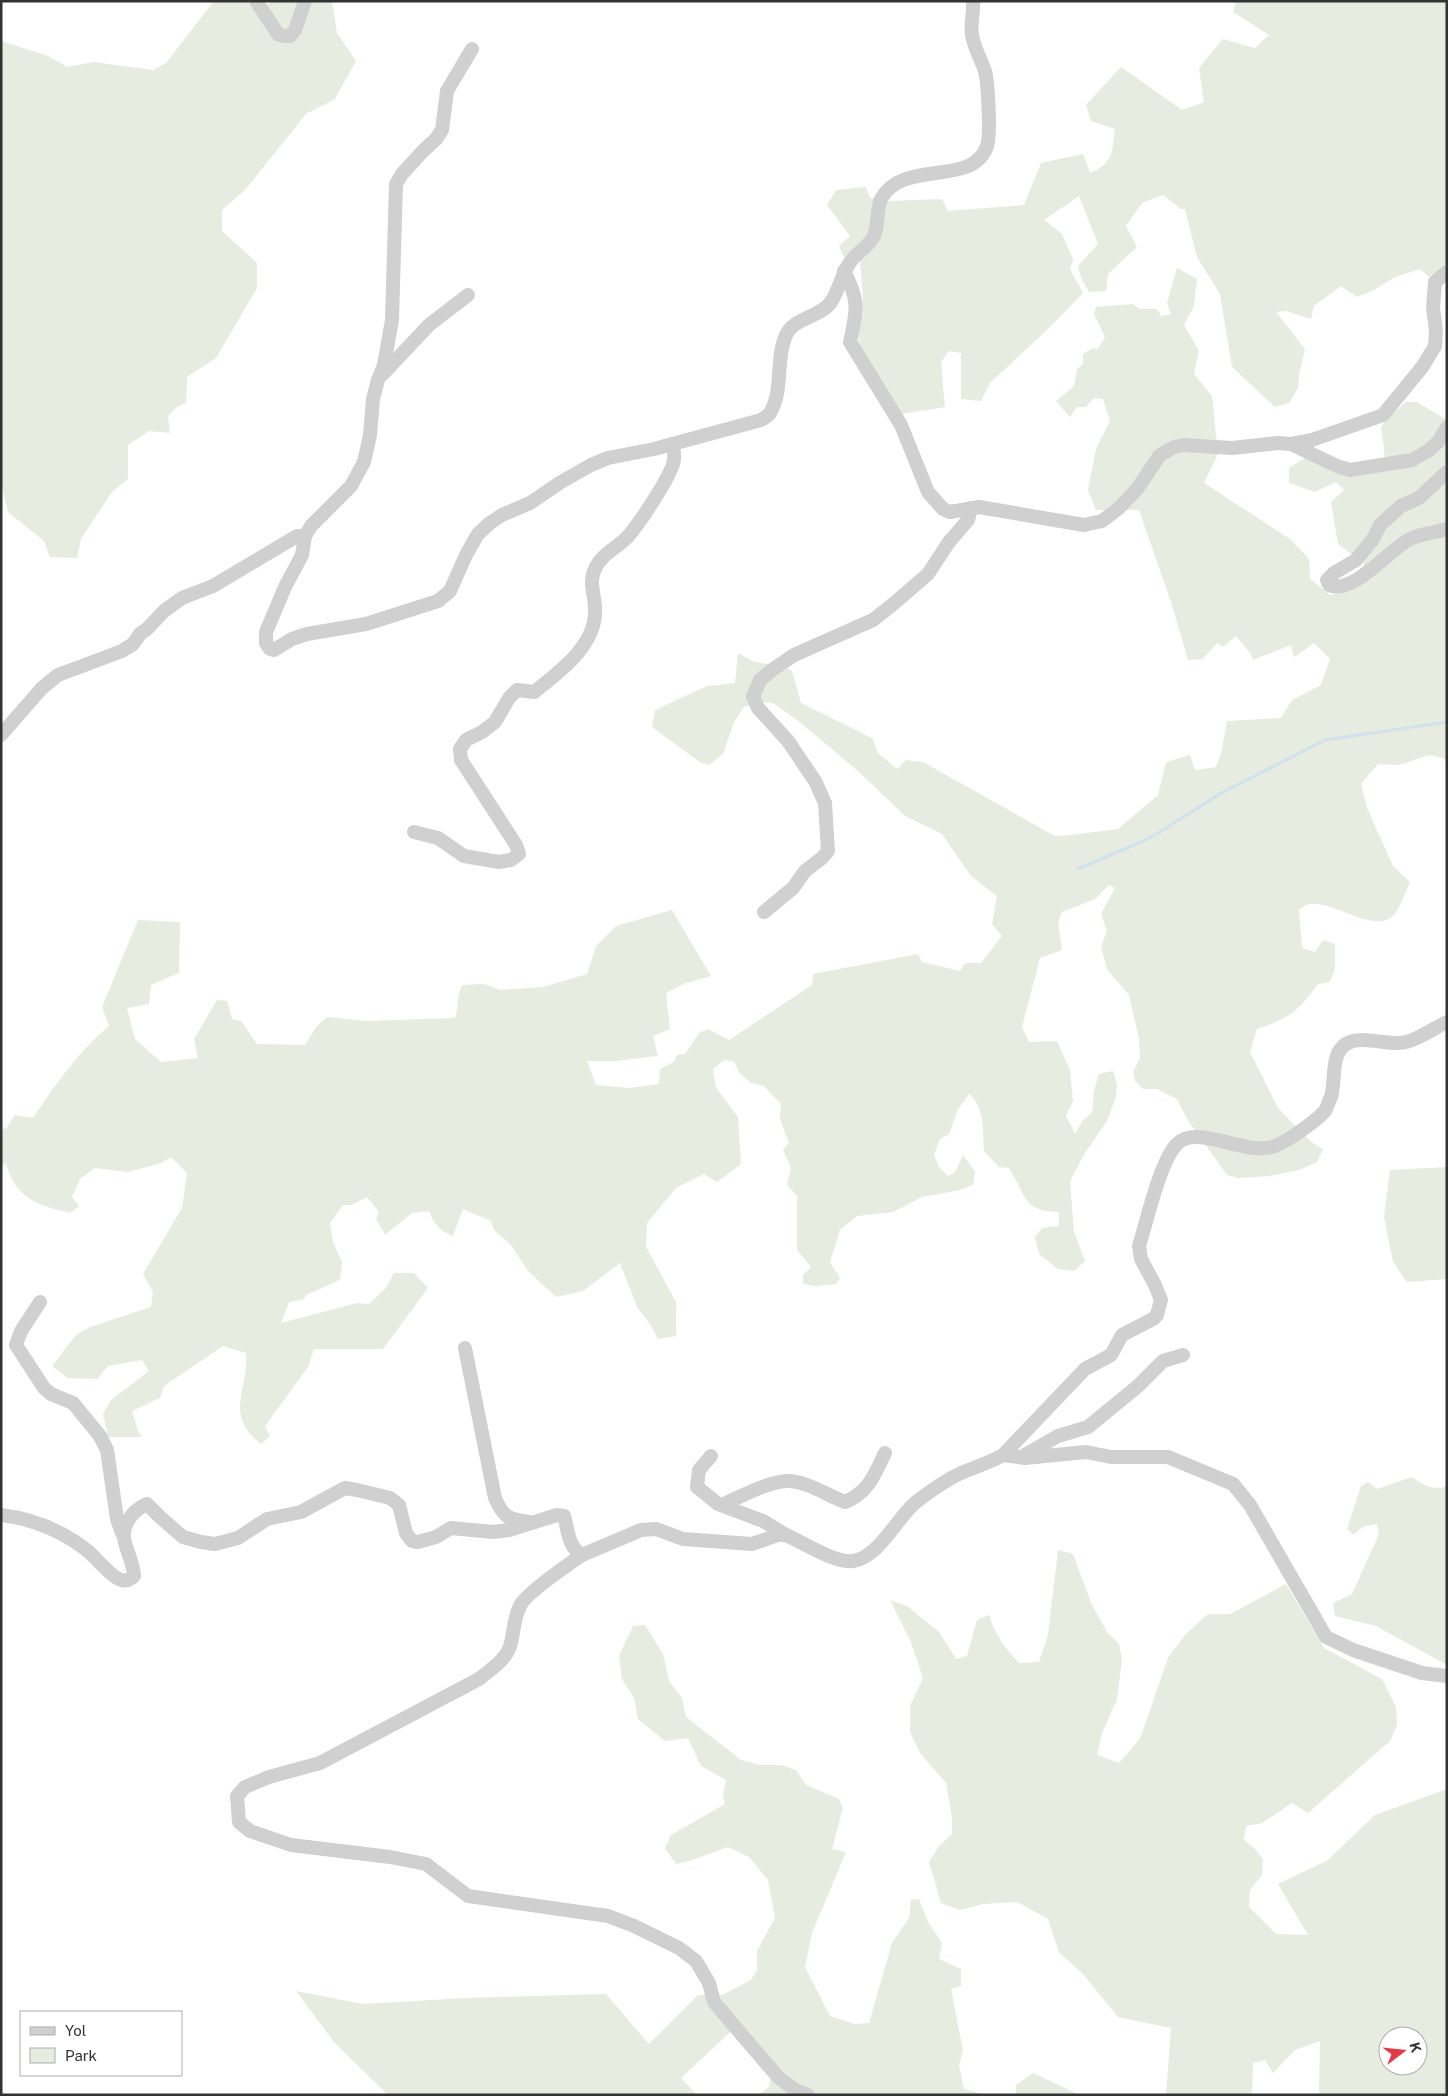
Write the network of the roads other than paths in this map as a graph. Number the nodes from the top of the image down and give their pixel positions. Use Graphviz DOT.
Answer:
graph roads {
  1 [pos="256,1"];
  2 [pos="305,1"];
  3 [pos="973,1"];
  4 [pos="472,49"];
  5 [pos="844,271"];
  6 [pos="1447,272"];
  7 [pos="468,295"];
  8 [pos="378,380"];
  9 [pos="1447,428"];
  10 [pos="672,444"];
  11 [pos="1291,444"];
  12 [pos="1447,472"];
  13 [pos="971,508"];
  14 [pos="1447,529"];
  15 [pos="305,536"];
  16 [pos="1,734"];
  17 [pos="414,832"];
  18 [pos="764,912"];
  19 [pos="1447,1022"];
  20 [pos="40,1302"];
  21 [pos="465,1348"];
  22 [pos="1183,1355"];
  23 [pos="885,1453"];
  24 [pos="1003,1455"];
  25 [pos="711,1456"];
  26 [pos="1020,1458"];
  27 [pos="722,1505"];
  28 [pos="1,1515"];
  29 [pos="534,1522"];
  30 [pos="122,1533"];
  31 [pos="786,1535"];
  32 [pos="582,1554"];
  33 [pos="1447,1676"];
  34 [pos="808,2095"];
  1 -- 2 [label="street"];
  3 -- 5 [label="street"];
  4 -- 8 [label="street"];
  5 -- 10 [label="street"];
  5 -- 13 [label="street"];
  6 -- 11 [label="street"];
  7 -- 8 [label="street"];
  8 -- 15 [label="street"];
  9 -- 11 [label="street"];
  10 -- 15 [label="street"];
  10 -- 17 [label="street"];
  11 -- 13 [label="street"];
  12 -- 14 [label="street"];
  13 -- 18 [label="street"];
  15 -- 16 [label="street"];
  19 -- 24 [label="street"];
  20 -- 30 [label="street"];
  21 -- 29 [label="street"];
  22 -- 26 [label="street"];
  23 -- 27 [label="street"];
  24 -- 26 [label="street"];
  24 -- 31 [label="street"];
  25 -- 27 [label="street"];
  26 -- 33 [label="street"];
  27 -- 31 [label="street"];
  28 -- 30 [label="street"];
  29 -- 30 [label="street"];
  29 -- 32 [label="street"];
  31 -- 32 [label="street"];
  32 -- 34 [label="street"];
}
